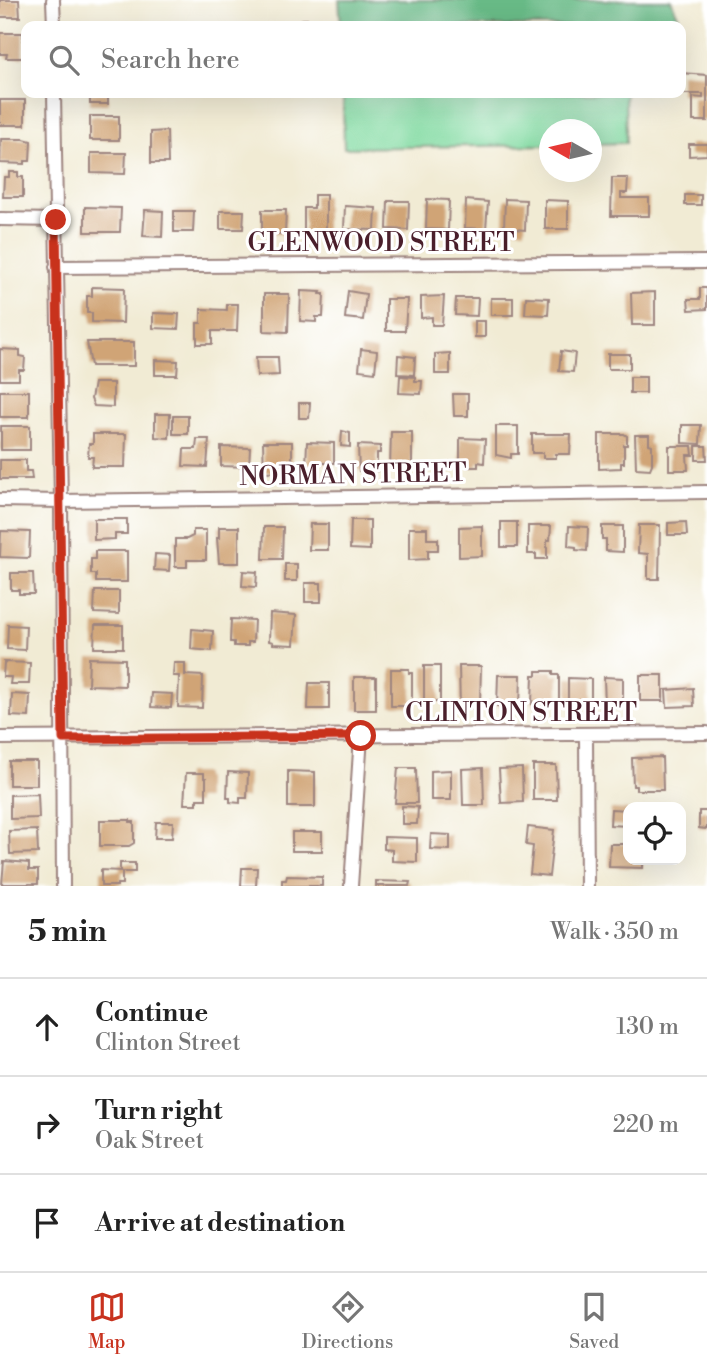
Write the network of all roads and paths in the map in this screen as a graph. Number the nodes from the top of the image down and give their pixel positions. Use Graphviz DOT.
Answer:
graph roads {
  1 [pos="53,0"];
  2 [pos="54,21"];
  3 [pos="54,98"];
  4 [pos="0,219"];
  5 [pos="56,220"];
  6 [pos="707,262"];
  7 [pos="56,267"];
  8 [pos="707,492"];
  9 [pos="0,500"];
  10 [pos="61,501"];
  11 [pos="707,733"];
  12 [pos="361,736"];
  13 [pos="586,736"];
  14 [pos="0,738"];
  15 [pos="63,739"];
  16 [pos="63,886"];
  17 [pos="351,886"];
  18 [pos="587,886"];
  1 -- 2 [label="street"];
  3 -- 5 [label="street"];
  4 -- 5 [label="street"];
  5 -- 7 [label="street"];
  6 -- 7 [label="street, GLENWOOD STREET"];
  7 -- 10 [label="street"];
  8 -- 10 [label="street, NORMAN STREET"];
  9 -- 10 [label="street, NORMAN STREET"];
  10 -- 15 [label="street"];
  11 -- 13 [label="street, CLINTON STREET"];
  12 -- 13 [label="street, CLINTON STREET"];
  12 -- 15 [label="street, CLINTON STREET"];
  12 -- 17 [label="street"];
  13 -- 18 [label="street"];
  14 -- 15 [label="street, CLINTON STREET"];
  15 -- 16 [label="street"];
}
